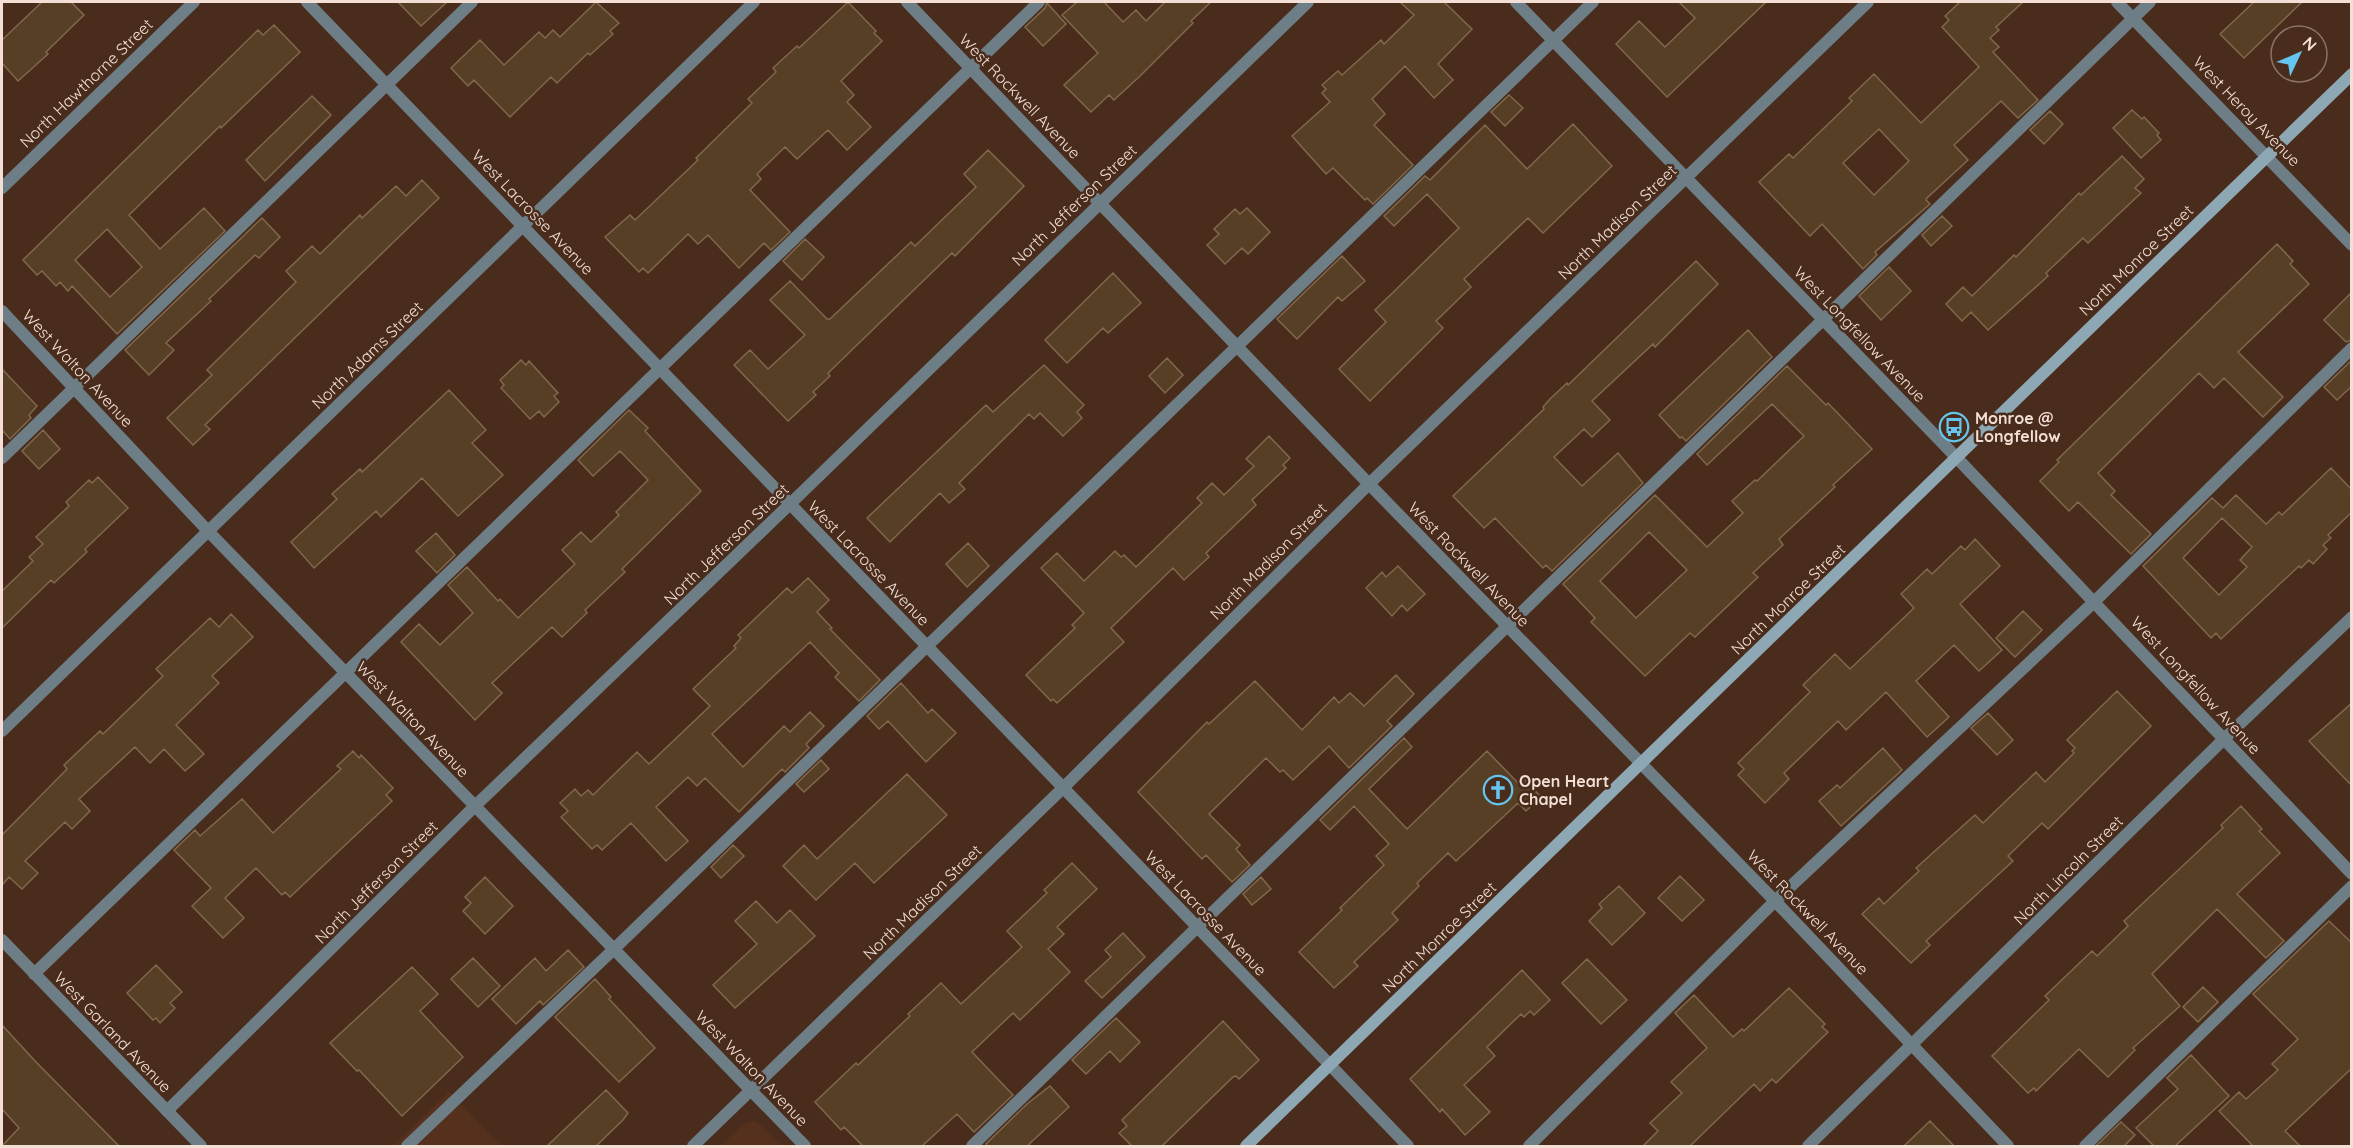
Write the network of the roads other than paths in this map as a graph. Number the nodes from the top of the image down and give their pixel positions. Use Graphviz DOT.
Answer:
graph roads {
  1 [pos="194,2"];
  2 [pos="307,2"];
  3 [pos="472,2"];
  4 [pos="754,2"];
  5 [pos="907,2"];
  6 [pos="1039,2"];
  7 [pos="1308,2"];
  8 [pos="1516,2"];
  9 [pos="1593,2"];
  10 [pos="1868,2"];
  11 [pos="2118,2"];
  12 [pos="2150,2"];
  13 [pos="2133,18"];
  14 [pos="1553,40"];
  15 [pos="970,68"];
  16 [pos="2352,74"];
  17 [pos="388,85"];
  18 [pos="2266,156"];
  19 [pos="1685,179"];
  20 [pos="2,188"];
  21 [pos="1100,203"];
  22 [pos="524,227"];
  23 [pos="2352,244"];
  24 [pos="2,311"];
  25 [pos="1823,320"];
  26 [pos="1236,346"];
  27 [pos="2352,348"];
  28 [pos="660,368"];
  29 [pos="74,388"];
  30 [pos="1956,457"];
  31 [pos="2,458"];
  32 [pos="1369,484"];
  33 [pos="790,504"];
  34 [pos="208,531"];
  35 [pos="2094,602"];
  36 [pos="2352,617"];
  37 [pos="1506,626"];
  38 [pos="927,647"];
  39 [pos="345,673"];
  40 [pos="2,731"];
  41 [pos="2224,739"];
  42 [pos="1642,764"];
  43 [pos="1063,788"];
  44 [pos="475,806"];
  45 [pos="2352,874"];
  46 [pos="2352,886"];
  47 [pos="1775,901"];
  48 [pos="1196,927"];
  49 [pos="2,940"];
  50 [pos="614,949"];
  51 [pos="34,974"];
  52 [pos="1913,1045"];
  53 [pos="1331,1066"];
  54 [pos="751,1090"];
  55 [pos="167,1111"];
  56 [pos="201,1146"];
  57 [pos="407,1146"];
  58 [pos="693,1146"];
  59 [pos="805,1146"];
  60 [pos="972,1146"];
  61 [pos="1246,1146"];
  62 [pos="1408,1146"];
  63 [pos="1528,1146"];
  64 [pos="1808,1146"];
  65 [pos="2008,1146"];
  66 [pos="2085,1146"];
  1 -- 20 [label="street, North Hawthorne Street"];
  2 -- 17 [label="street, West Lacrosse Avenue"];
  3 -- 17 [label="street"];
  4 -- 22 [label="street, North Adams Street"];
  5 -- 15 [label="street, West Rockwell Avenue"];
  6 -- 15 [label="street"];
  7 -- 21 [label="street, North Jefferson Street"];
  8 -- 14 [label="street, West Longfellow Avenue"];
  9 -- 14 [label="street"];
  10 -- 19 [label="street, North Madison Street"];
  11 -- 13 [label="street, West Heroy Avenue"];
  12 -- 13 [label="street"];
  13 -- 18 [label="street, West Heroy Avenue"];
  13 -- 25 [label="street"];
  14 -- 19 [label="street, West Longfellow Avenue"];
  14 -- 26 [label="street"];
  15 -- 21 [label="street, West Rockwell Avenue"];
  15 -- 28 [label="street"];
  16 -- 18 [label="main road, North Monroe Street"];
  17 -- 22 [label="street, West Lacrosse Avenue"];
  17 -- 29 [label="street"];
  18 -- 23 [label="street, West Heroy Avenue"];
  18 -- 30 [label="main road, North Monroe Street"];
  19 -- 25 [label="street, West Longfellow Avenue"];
  19 -- 32 [label="street, North Madison Street"];
  21 -- 26 [label="street, West Rockwell Avenue"];
  21 -- 33 [label="street, North Jefferson Street"];
  22 -- 28 [label="street, West Lacrosse Avenue"];
  22 -- 34 [label="street, North Adams Street"];
  24 -- 29 [label="street, West Walton Avenue"];
  25 -- 30 [label="street, West Longfellow Avenue"];
  25 -- 37 [label="street"];
  26 -- 32 [label="street, West Rockwell Avenue"];
  26 -- 38 [label="street"];
  27 -- 35 [label="street"];
  28 -- 33 [label="street, West Lacrosse Avenue"];
  28 -- 39 [label="street"];
  29 -- 31 [label="street"];
  29 -- 34 [label="street, West Walton Avenue"];
  30 -- 35 [label="street, West Longfellow Avenue"];
  30 -- 42 [label="main road, North Monroe Street"];
  32 -- 37 [label="street, West Rockwell Avenue"];
  32 -- 43 [label="street, North Madison Street"];
  33 -- 38 [label="street, West Lacrosse Avenue"];
  33 -- 44 [label="street, North Jefferson Street"];
  34 -- 39 [label="street, West Walton Avenue"];
  34 -- 40 [label="street, North Adams Street"];
  35 -- 41 [label="street, West Longfellow Avenue"];
  35 -- 47 [label="street"];
  36 -- 41 [label="street, North Lincoln Street"];
  37 -- 42 [label="street, West Rockwell Avenue"];
  37 -- 48 [label="street"];
  38 -- 43 [label="street, West Lacrosse Avenue"];
  38 -- 50 [label="street"];
  39 -- 44 [label="street, West Walton Avenue"];
  39 -- 51 [label="street"];
  41 -- 45 [label="street, West Longfellow Avenue"];
  41 -- 52 [label="street, North Lincoln Street"];
  42 -- 47 [label="street, West Rockwell Avenue"];
  42 -- 53 [label="main road, North Monroe Street"];
  43 -- 48 [label="street, West Lacrosse Avenue"];
  43 -- 54 [label="street, North Madison Street"];
  44 -- 50 [label="street, West Walton Avenue"];
  44 -- 55 [label="street, North Jefferson Street"];
  46 -- 66 [label="street"];
  47 -- 52 [label="street, West Rockwell Avenue"];
  47 -- 63 [label="street"];
  48 -- 53 [label="street, West Lacrosse Avenue"];
  48 -- 60 [label="street"];
  49 -- 51 [label="street, West Garland Avenue"];
  50 -- 54 [label="street, West Walton Avenue"];
  50 -- 57 [label="street"];
  51 -- 55 [label="street, West Garland Avenue"];
  52 -- 64 [label="street, North Lincoln Street"];
  52 -- 65 [label="street, West Rockwell Avenue"];
  53 -- 61 [label="main road, North Monroe Street"];
  53 -- 62 [label="street, West Lacrosse Avenue"];
  54 -- 58 [label="street, North Madison Street"];
  54 -- 59 [label="street, West Walton Avenue"];
  55 -- 56 [label="street, West Garland Avenue"];
}
